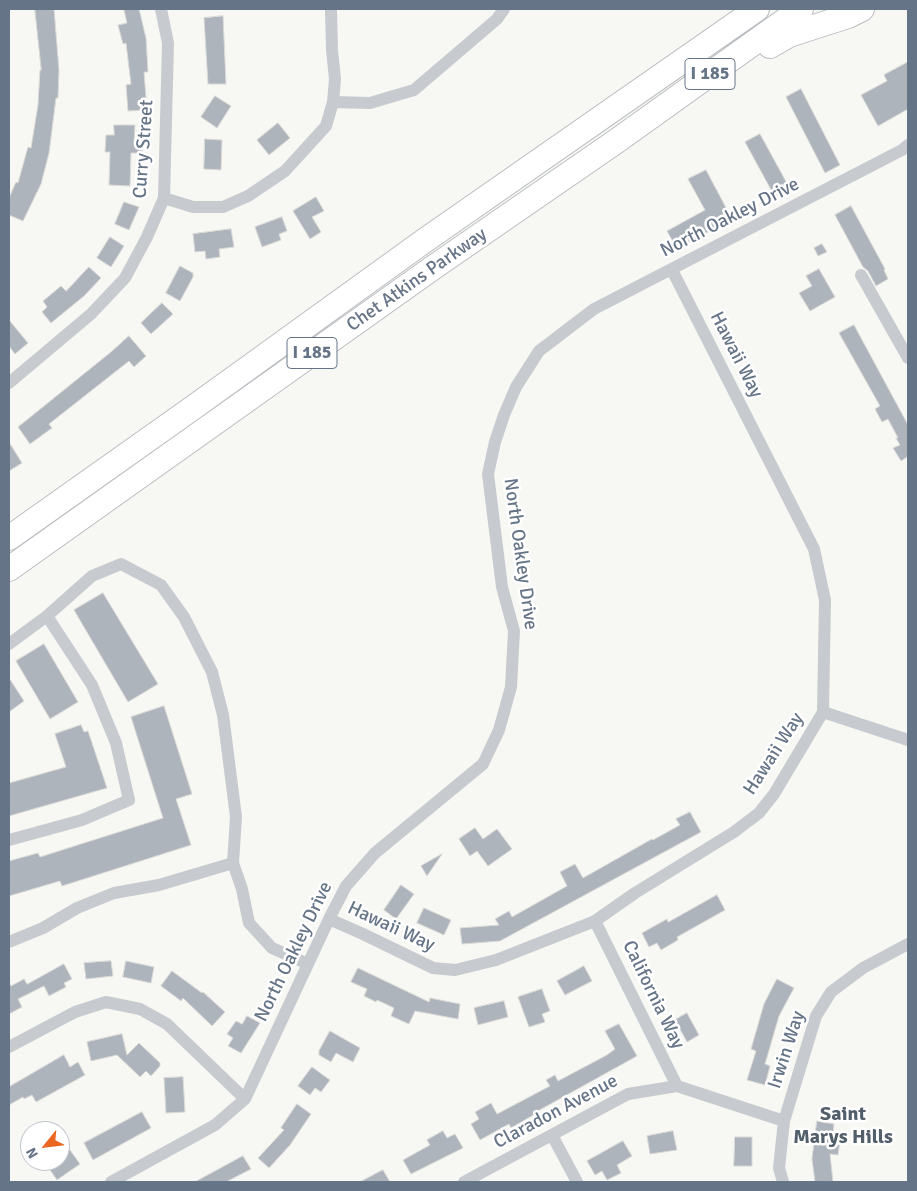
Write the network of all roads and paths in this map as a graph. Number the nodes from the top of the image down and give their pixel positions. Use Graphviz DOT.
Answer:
graph roads {
  1 [pos="161,9"];
  2 [pos="331,9"];
  3 [pos="504,9"];
  4 [pos="741,9"];
  5 [pos="757,9"];
  6 [pos="801,9"];
  7 [pos="862,9"];
  8 [pos="632,96"];
  9 [pos="333,102"];
  10 [pos="618,140"];
  11 [pos="908,145"];
  12 [pos="164,198"];
  13 [pos="672,270"];
  14 [pos="861,275"];
  15 [pos="908,358"];
  16 [pos="9,383"];
  17 [pos="9,538"];
  18 [pos="9,569"];
  19 [pos="47,616"];
  20 [pos="9,644"];
  21 [pos="823,712"];
  22 [pos="908,740"];
  23 [pos="9,840"];
  24 [pos="233,863"];
  25 [pos="329,920"];
  26 [pos="595,921"];
  27 [pos="9,942"];
  28 [pos="908,944"];
  29 [pos="308,964"];
  30 [pos="9,1047"];
  31 [pos="677,1086"];
  32 [pos="245,1099"];
  33 [pos="784,1121"];
  34 [pos="552,1135"];
  35 [pos="111,1182"];
  36 [pos="464,1182"];
  37 [pos="577,1182"];
  38 [pos="783,1182"];
  1 -- 12 [label="street, Curry Street"];
  2 -- 9 [label="street"];
  3 -- 9 [label="street"];
  4 -- 8 [label="highway"];
  5 -- 8 [label="highway, Chet Atkins Parkway / I 185"];
  6 -- 10 [label="highway, Chet Atkins Parkway / I 185"];
  7 -- 10 [label="highway"];
  8 -- 17 [label="highway, Chet Atkins Parkway / I 185"];
  9 -- 12 [label="street"];
  10 -- 18 [label="highway, Chet Atkins Parkway / I 185"];
  11 -- 13 [label="street, North Oakley Drive"];
  12 -- 16 [label="street, Curry Street"];
  13 -- 21 [label="street, Hawaii Way"];
  13 -- 25 [label="street, North Oakley Drive"];
  14 -- 15 [label="street"];
  19 -- 20 [label="street"];
  19 -- 23 [label="street"];
  19 -- 24 [label="street"];
  21 -- 22 [label="street"];
  21 -- 26 [label="street, Hawaii Way"];
  24 -- 27 [label="street"];
  24 -- 29 [label="street"];
  25 -- 26 [label="street, Hawaii Way"];
  25 -- 29 [label="street, North Oakley Drive"];
  26 -- 31 [label="street, California Way"];
  28 -- 33 [label="street, Irwin Way"];
  29 -- 32 [label="street, North Oakley Drive"];
  30 -- 32 [label="street"];
  31 -- 33 [label="street, Claradon Avenue"];
  31 -- 34 [label="street, Claradon Avenue"];
  32 -- 35 [label="street, North Oakley Drive"];
  33 -- 38 [label="street, Irwin Way"];
  34 -- 36 [label="street, Claradon Avenue"];
  34 -- 37 [label="street"];
}
